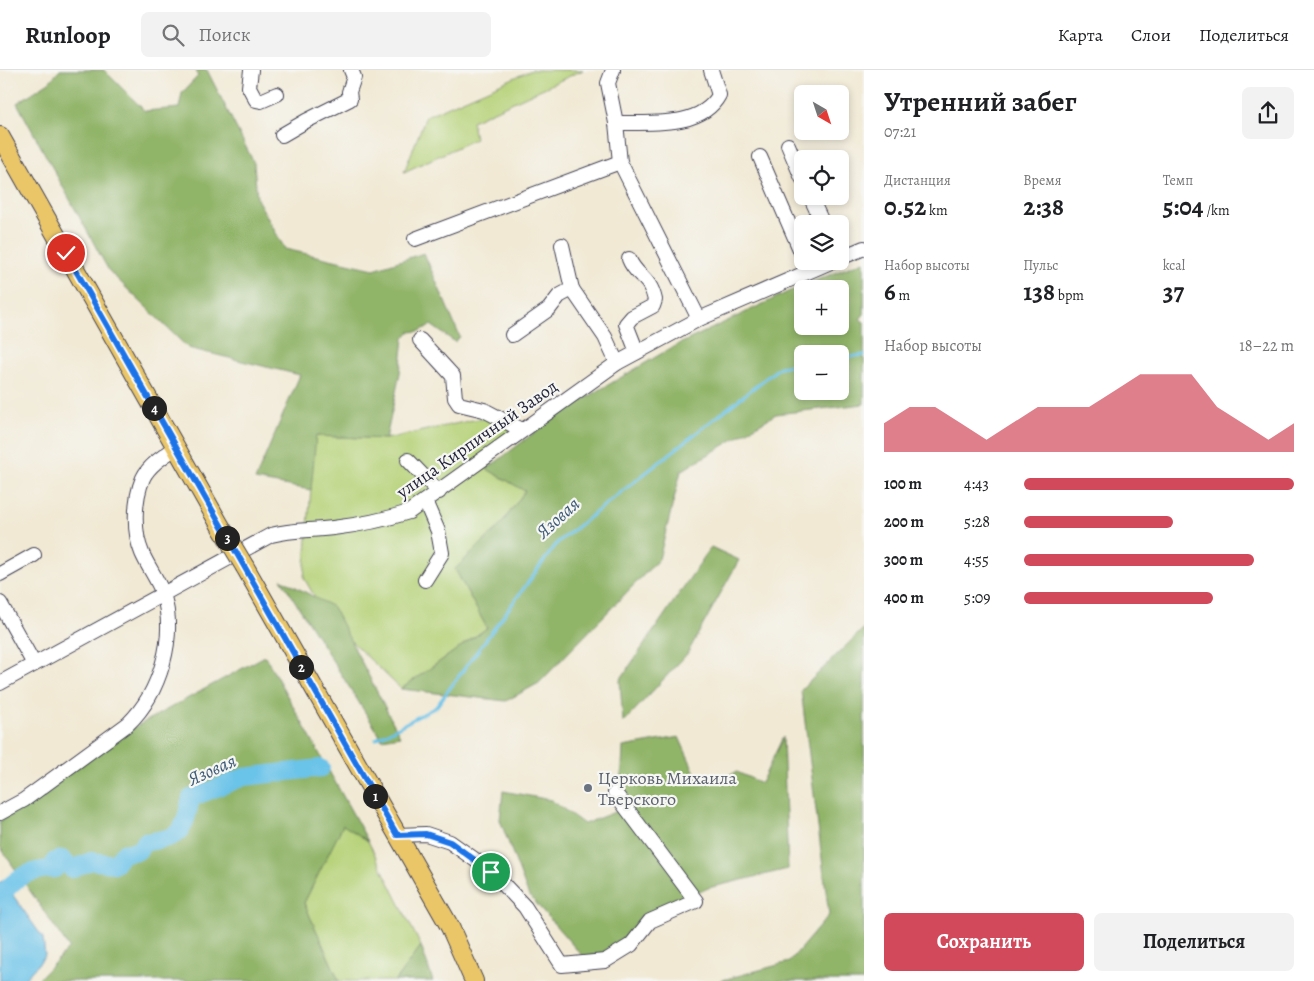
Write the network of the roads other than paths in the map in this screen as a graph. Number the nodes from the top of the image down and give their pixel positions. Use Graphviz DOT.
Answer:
graph roads {
  1 [pos="251,70"];
  2 [pos="351,70"];
  3 [pos="614,70"];
  4 [pos="711,70"];
  5 [pos="277,94"];
  6 [pos="616,123"];
  7 [pos="282,135"];
  8 [pos="0,136"];
  9 [pos="788,145"];
  10 [pos="760,157"];
  11 [pos="794,159"];
  12 [pos="620,162"];
  13 [pos="794,236"];
  14 [pos="415,239"];
  15 [pos="562,245"];
  16 [pos="864,248"];
  17 [pos="849,254"];
  18 [pos="629,259"];
  19 [pos="800,270"];
  20 [pos="572,289"];
  21 [pos="699,319"];
  22 [pos="512,335"];
  23 [pos="420,340"];
  24 [pos="637,352"];
  25 [pos="617,364"];
  26 [pos="522,430"];
  27 [pos="177,448"];
  28 [pos="408,460"];
  29 [pos="439,492"];
  30 [pos="425,501"];
  31 [pos="34,555"];
  32 [pos="0,574"];
  33 [pos="425,580"];
  34 [pos="162,594"];
  35 [pos="0,603"];
  36 [pos="34,664"];
  37 [pos="0,684"];
  38 [pos="615,793"];
  39 [pos="0,813"];
  40 [pos="397,835"];
  41 [pos="474,981"];
  1 -- 5 [label="street"];
  2 -- 7 [label="street"];
  3 -- 6 [label="street"];
  4 -- 6 [label="street"];
  6 -- 12 [label="street"];
  8 -- 27 [label="main road"];
  9 -- 11 [label="street"];
  10 -- 13 [label="street"];
  12 -- 14 [label="street"];
  12 -- 21 [label="street"];
  15 -- 20 [label="street"];
  16 -- 17 [label="street"];
  18 -- 24 [label="street"];
  19 -- 21 [label="street, улица Кирпичный Завод"];
  20 -- 22 [label="street"];
  20 -- 25 [label="street"];
  21 -- 24 [label="street, улица Кирпичный Завод"];
  23 -- 26 [label="street"];
  24 -- 25 [label="street, улица Кирпичный Завод"];
  25 -- 26 [label="street, улица Кирпичный Завод"];
  26 -- 29 [label="street, улица Кирпичный Завод"];
  27 -- 34 [label="street"];
  27 -- 40 [label="main road, bridge"];
  28 -- 29 [label="street"];
  29 -- 30 [label="street, улица Кирпичный Завод"];
  30 -- 33 [label="street"];
  30 -- 34 [label="street, улица Кирпичный Завод"];
  31 -- 32 [label="street"];
  34 -- 36 [label="street, улица Кирпичный Завод"];
  34 -- 39 [label="street"];
  35 -- 36 [label="street"];
  36 -- 37 [label="street, улица Кирпичный Завод"];
  38 -- 40 [label="street"];
  40 -- 41 [label="main road"];
}
